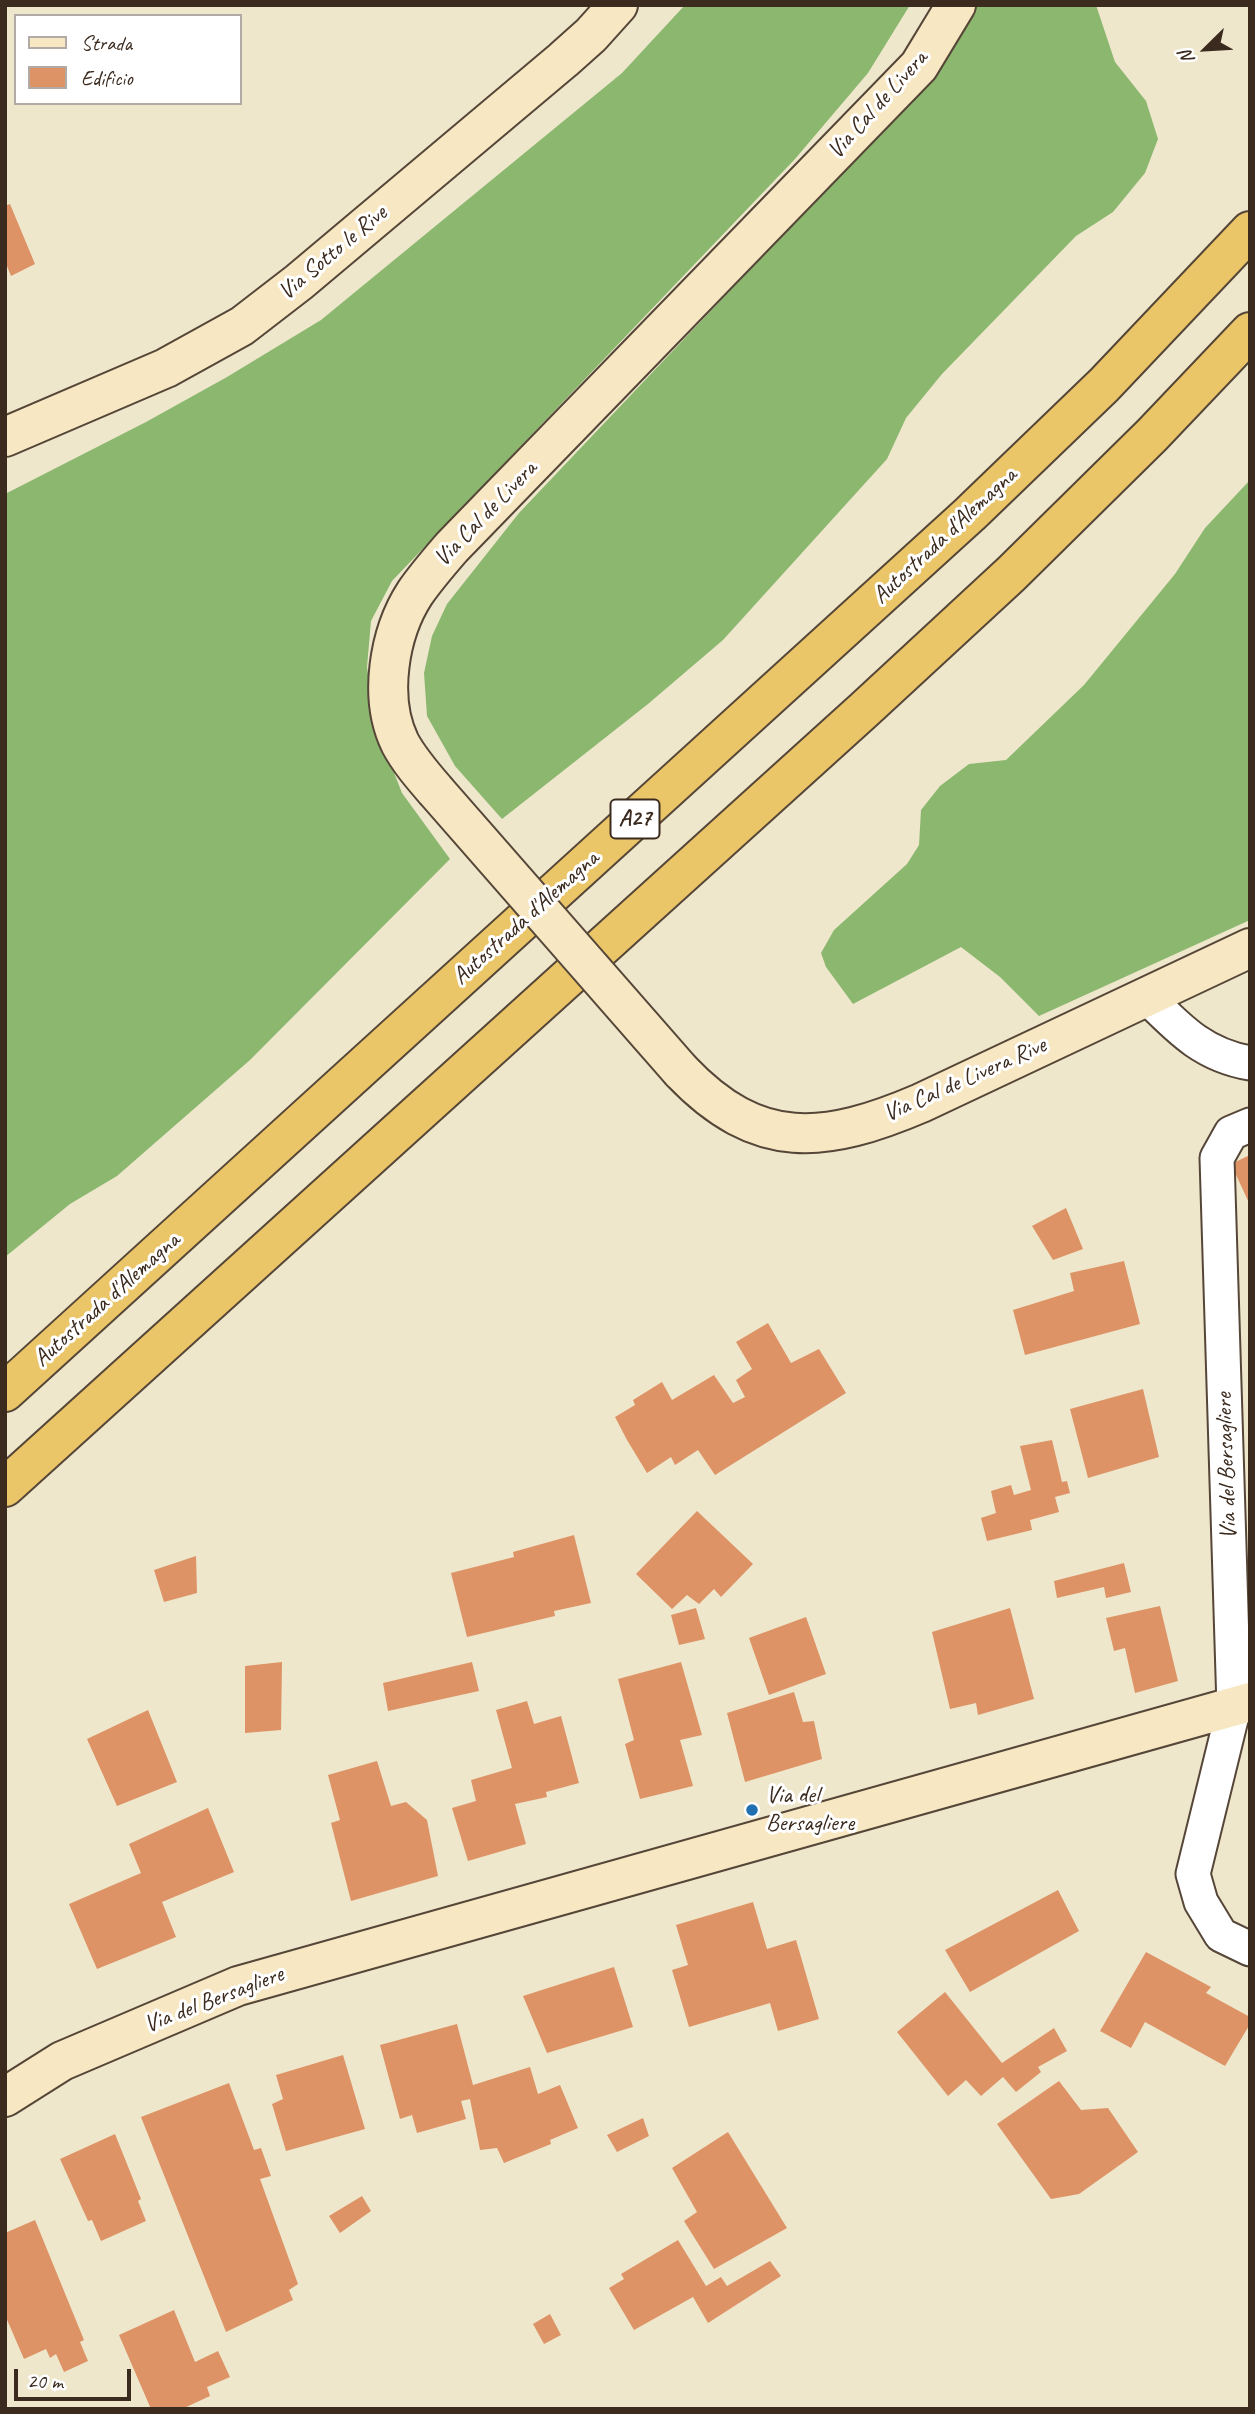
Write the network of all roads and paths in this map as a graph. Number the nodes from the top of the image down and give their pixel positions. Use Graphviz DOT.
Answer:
graph roads {
  1 [pos="618,5"];
  2 [pos="956,5"];
  3 [pos="1250,231"];
  4 [pos="1250,332"];
  5 [pos="5,437"];
  6 [pos="1250,948"];
  7 [pos="1147,997"];
  8 [pos="1250,1063"];
  9 [pos="681,1071"];
  10 [pos="1250,1125"];
  11 [pos="5,1392"];
  12 [pos="5,1487"];
  13 [pos="1242,1704"];
  14 [pos="1250,1949"];
  15 [pos="5,2097"];
  1 -- 5 [label="street, Via Sotto le Rive"];
  2 -- 9 [label="street, Via Cal de Livera, bridge"];
  3 -- 11 [label="highway, Autostrada d'Alemagna / A27"];
  4 -- 12 [label="highway"];
  6 -- 7 [label="street, Via Cal de Livera Rive"];
  7 -- 8 [label="street"];
  7 -- 9 [label="street, Via Cal de Livera Rive"];
  10 -- 13 [label="street, Via del Bersagliere"];
  13 -- 14 [label="street"];
  13 -- 15 [label="street, Via del Bersagliere"];
}
